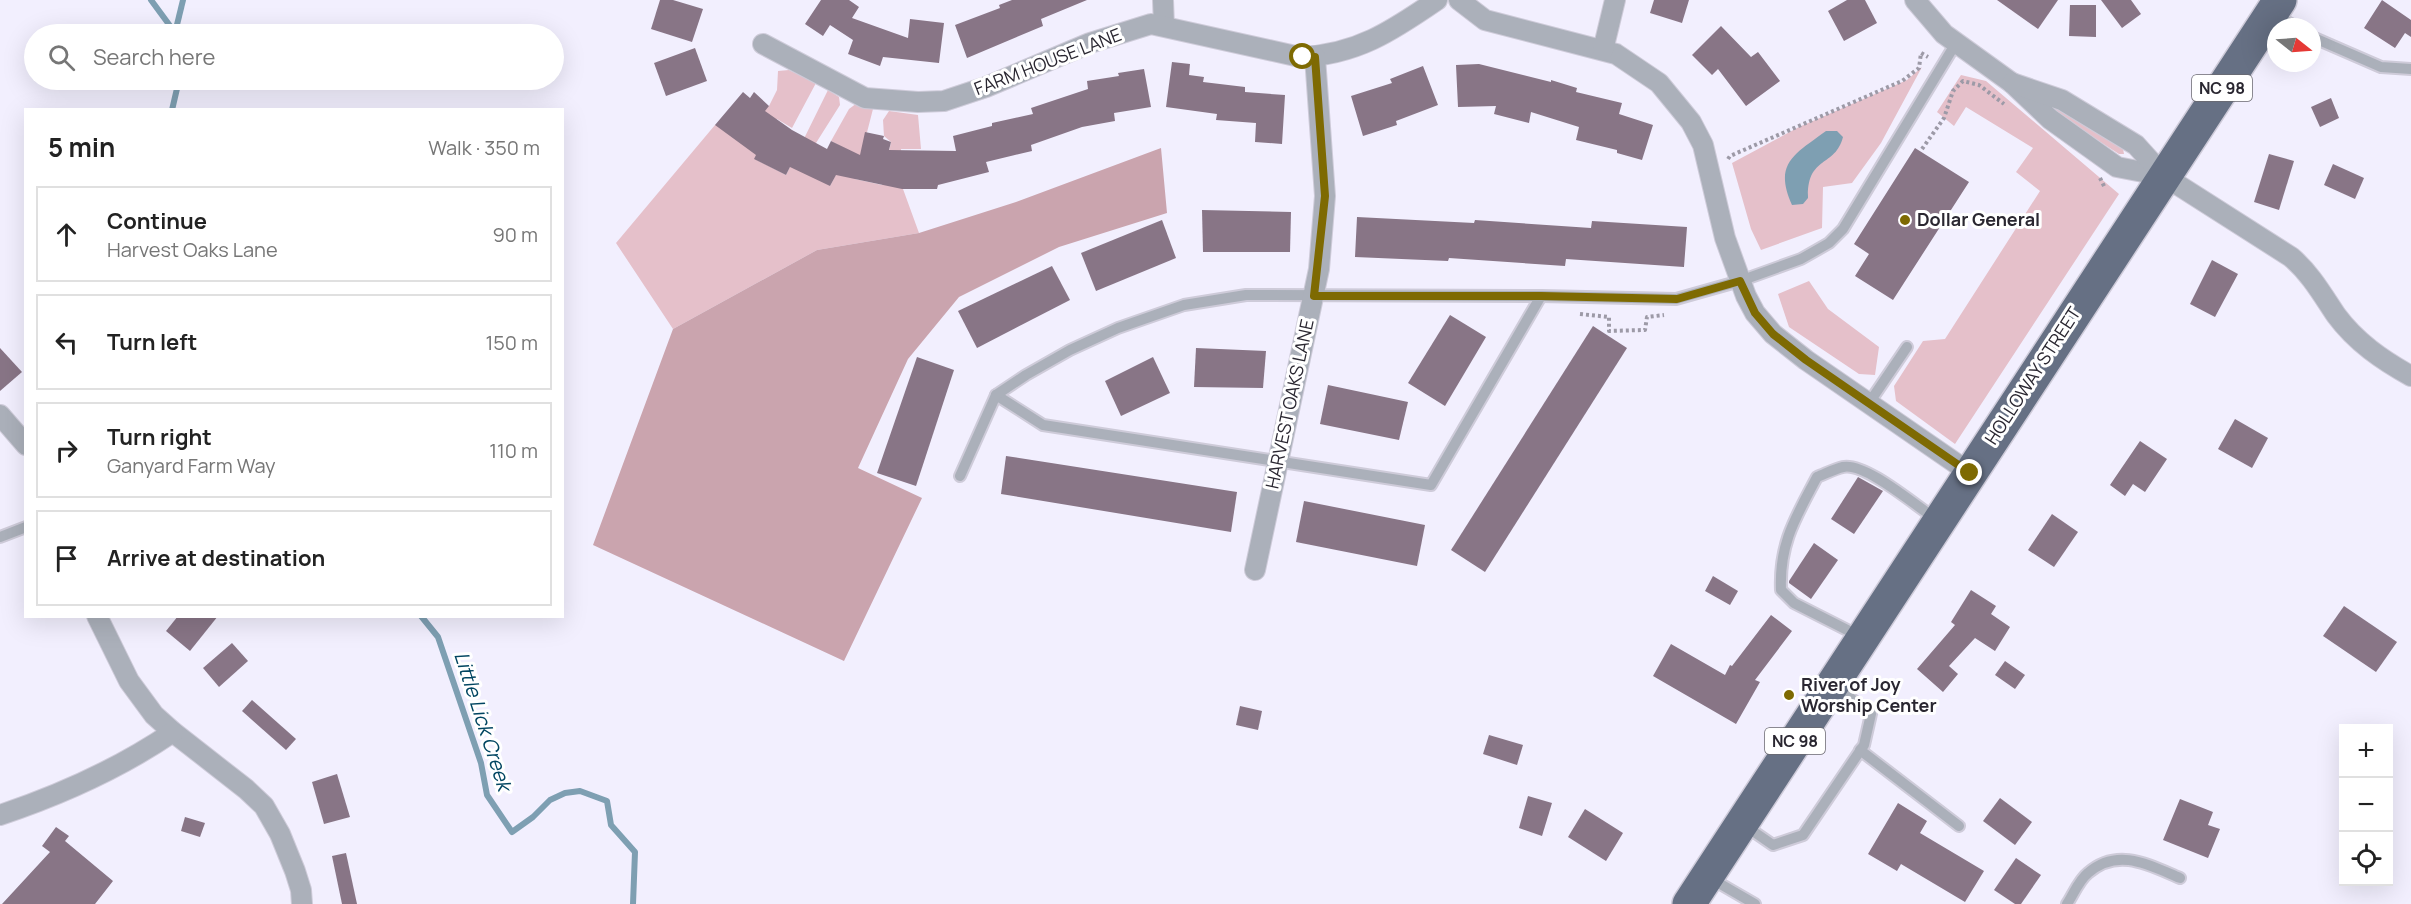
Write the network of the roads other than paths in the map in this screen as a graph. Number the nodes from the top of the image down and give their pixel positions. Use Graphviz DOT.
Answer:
graph roads {
  1 [pos="1163,0"];
  2 [pos="1437,0"];
  3 [pos="1459,0"];
  4 [pos="1615,0"];
  5 [pos="1915,0"];
  6 [pos="2282,13"];
  7 [pos="1164,26"];
  8 [pos="2321,41"];
  9 [pos="1956,43"];
  10 [pos="763,45"];
  11 [pos="1604,50"];
  12 [pos="1315,57"];
  13 [pos="2411,69"];
  14 [pos="2012,83"];
  15 [pos="2164,176"];
  16 [pos="1740,281"];
  17 [pos="1314,296"];
  18 [pos="1541,296"];
  19 [pos="1907,346"];
  20 [pos="2411,376"];
  21 [pos="996,395"];
  22 [pos="1869,403"];
  23 [pos="0,415"];
  24 [pos="24,444"];
  25 [pos="1278,460"];
  26 [pos="1970,473"];
  27 [pos="960,476"];
  28 [pos="1938,521"];
  29 [pos="24,528"];
  30 [pos="0,537"];
  31 [pos="1255,570"];
  32 [pos="98,618"];
  33 [pos="1863,637"];
  34 [pos="1832,684"];
  35 [pos="173,732"];
  36 [pos="1860,750"];
  37 [pos="0,815"];
  38 [pos="1742,823"];
  39 [pos="1959,826"];
  40 [pos="1707,877"];
  41 [pos="2180,878"];
  42 [pos="1751,903"];
  43 [pos="302,904"];
  44 [pos="1689,904"];
  45 [pos="2067,904"];
  1 -- 7 [label="street"];
  2 -- 12 [label="street, FARM HOUSE LANE"];
  3 -- 11 [label="street"];
  4 -- 11 [label="street"];
  5 -- 9 [label="street"];
  6 -- 15 [label="highway, HOLLOWAY STREET / NC 98"];
  7 -- 10 [label="street, FARM HOUSE LANE"];
  7 -- 12 [label="street, FARM HOUSE LANE"];
  8 -- 13 [label="lane"];
  9 -- 14 [label="street"];
  9 -- 16 [label="lane"];
  11 -- 16 [label="street"];
  12 -- 17 [label="street, HARVEST OAKS LANE"];
  14 -- 15 [label="street"];
  14 -- 15 [label="street"];
  15 -- 20 [label="street"];
  15 -- 26 [label="highway, HOLLOWAY STREET / NC 98"];
  16 -- 18 [label="lane"];
  16 -- 22 [label="street"];
  17 -- 18 [label="lane"];
  17 -- 21 [label="lane"];
  17 -- 25 [label="street, HARVEST OAKS LANE"];
  18 -- 25 [label="lane"];
  19 -- 22 [label="lane"];
  21 -- 25 [label="lane"];
  21 -- 27 [label="lane"];
  22 -- 26 [label="street"];
  23 -- 24 [label="street"];
  25 -- 31 [label="street, HARVEST OAKS LANE"];
  26 -- 28 [label="highway, HOLLOWAY STREET / NC 98"];
  28 -- 33 [label="highway, HOLLOWAY STREET / NC 98"];
  28 -- 33 [label="lane"];
  29 -- 30 [label="lane"];
  32 -- 35 [label="street"];
  33 -- 34 [label="highway, HOLLOWAY STREET / NC 98"];
  34 -- 36 [label="lane"];
  34 -- 38 [label="highway, HOLLOWAY STREET / NC 98"];
  35 -- 37 [label="street"];
  35 -- 43 [label="street"];
  36 -- 38 [label="lane"];
  36 -- 39 [label="lane"];
  38 -- 40 [label="highway, HOLLOWAY STREET / NC 98"];
  40 -- 42 [label="lane"];
  40 -- 44 [label="highway, HOLLOWAY STREET / NC 98"];
  41 -- 45 [label="lane"];
}
